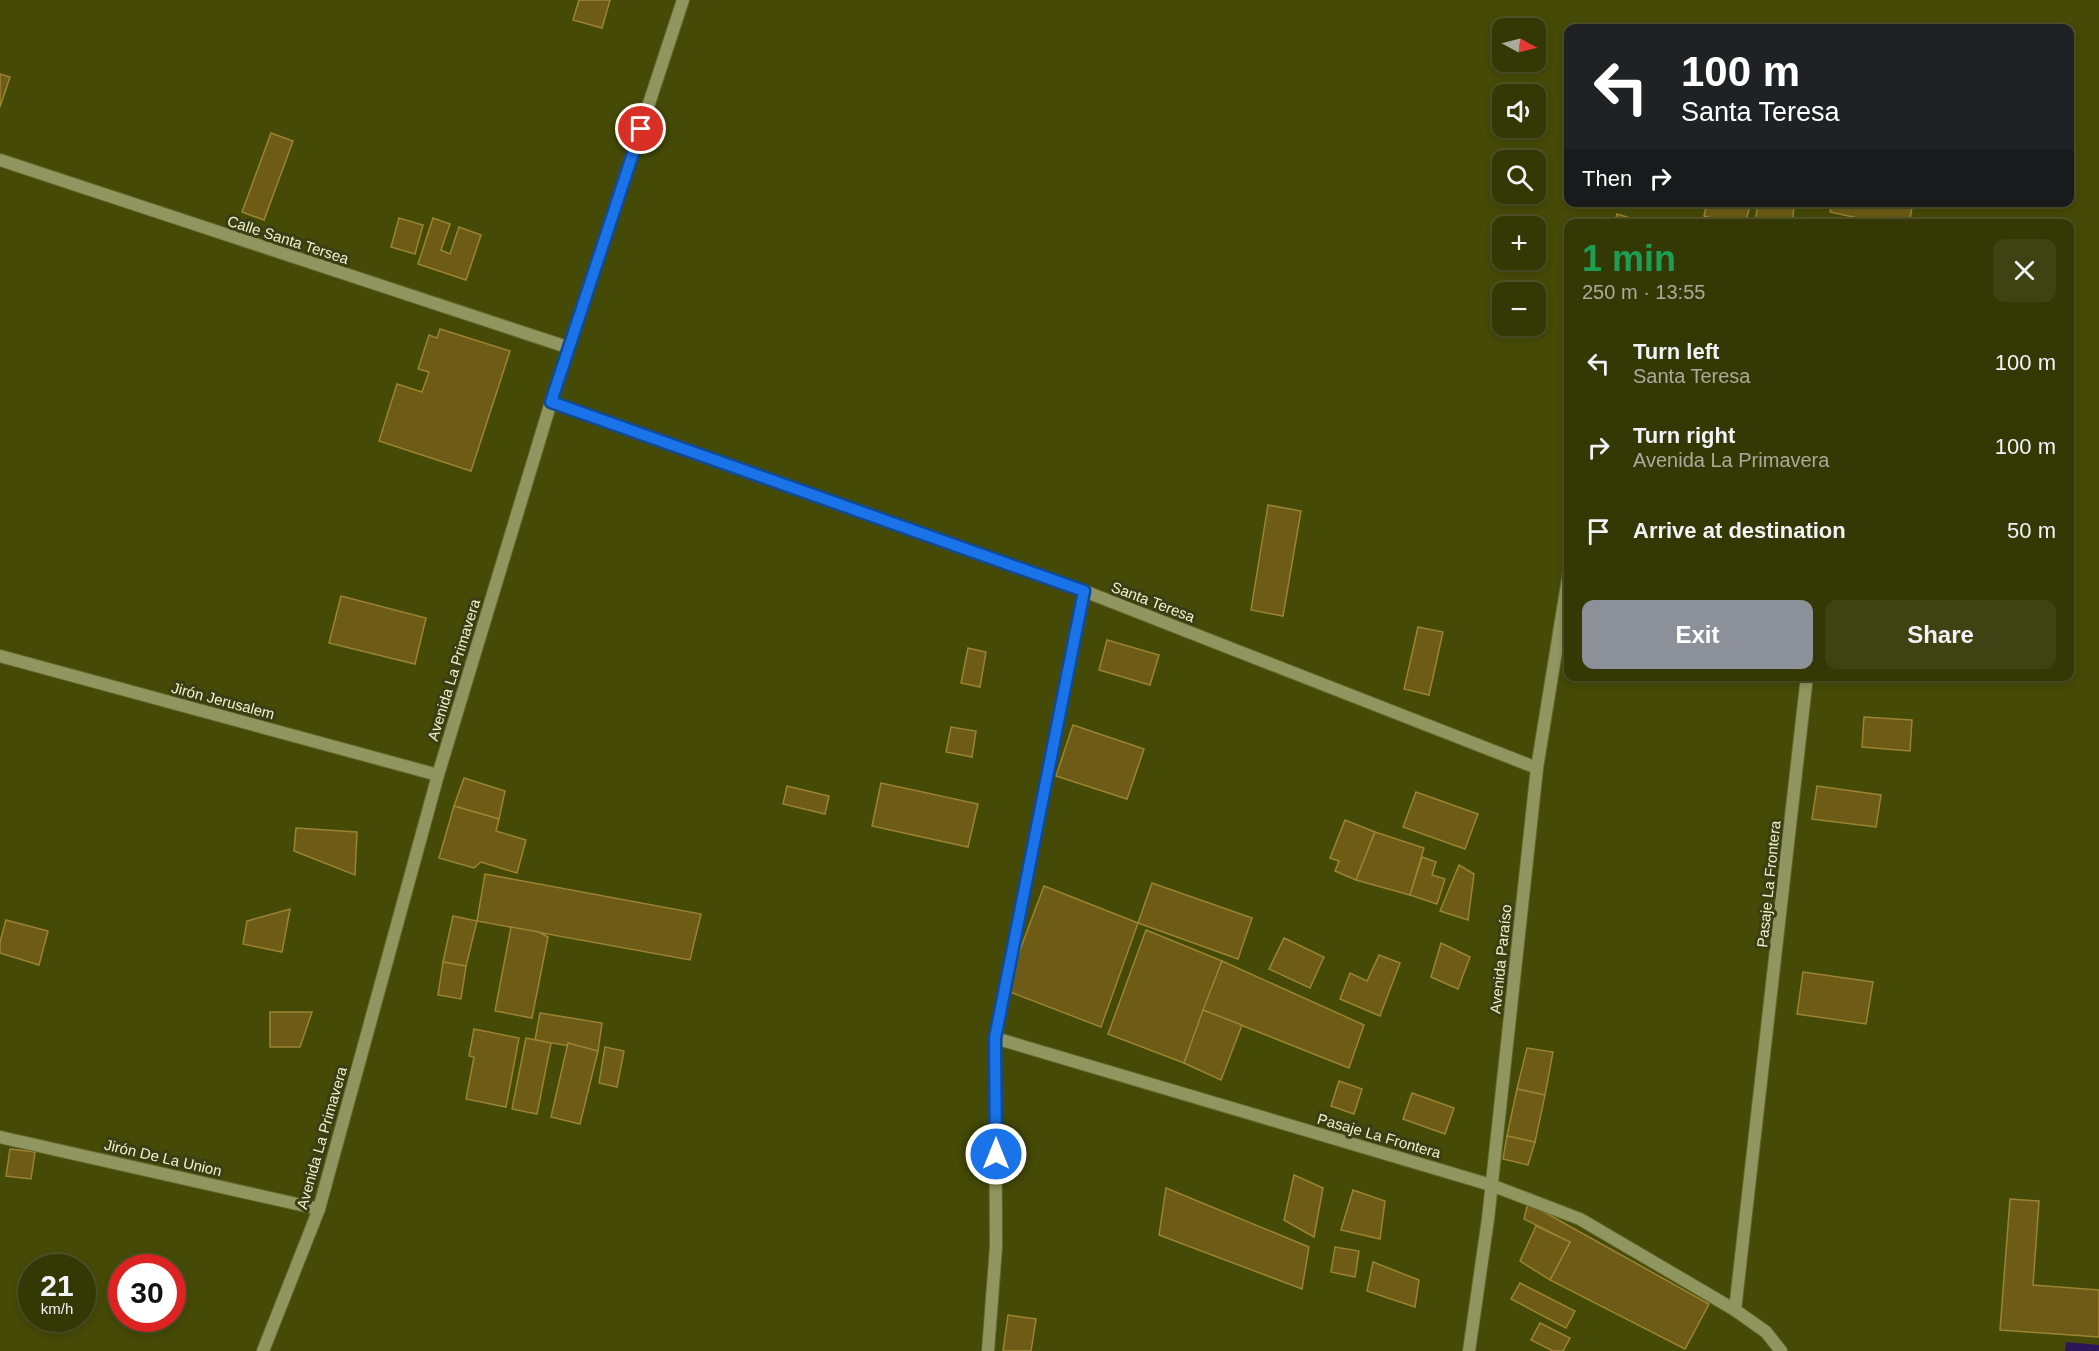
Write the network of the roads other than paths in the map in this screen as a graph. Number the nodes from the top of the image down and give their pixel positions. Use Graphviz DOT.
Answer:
graph roads {
  1 [pos="683,0"];
  2 [pos="0,160"];
  3 [pos="567,348"];
  4 [pos="551,402"];
  5 [pos="1084,591"];
  6 [pos="1564,603"];
  7 [pos="0,656"];
  8 [pos="1807,681"];
  9 [pos="1537,768"];
  10 [pos="438,775"];
  11 [pos="995,1038"];
  12 [pos="0,1137"];
  13 [pos="1491,1185"];
  14 [pos="319,1209"];
  15 [pos="1735,1310"];
  16 [pos="263,1351"];
  17 [pos="988,1351"];
  18 [pos="1469,1351"];
  19 [pos="1781,1351"];
  1 -- 3 [label="street, Avenida La Primavera"];
  2 -- 3 [label="street, Calle Santa Tersea"];
  3 -- 4 [label="street, Avenida La Primavera"];
  4 -- 5 [label="street, Santa Teresa"];
  4 -- 10 [label="street, Avenida La Primavera"];
  5 -- 9 [label="street, Santa Teresa"];
  5 -- 11 [label="street"];
  6 -- 9 [label="street, Avenida Paraíso"];
  7 -- 10 [label="street, Jirón Jerusalem"];
  8 -- 15 [label="street, Pasaje La Frontera"];
  9 -- 13 [label="street, Avenida Paraíso"];
  10 -- 14 [label="street, Avenida La Primavera"];
  11 -- 13 [label="street, Pasaje La Frontera"];
  11 -- 17 [label="street"];
  12 -- 14 [label="street, Jirón De La Union"];
  13 -- 15 [label="street, Pasaje La Frontera"];
  13 -- 18 [label="street, Avenida Paraíso"];
  14 -- 16 [label="street, Avenida La Primavera"];
  15 -- 19 [label="street, Pasaje La Frontera"];
}
